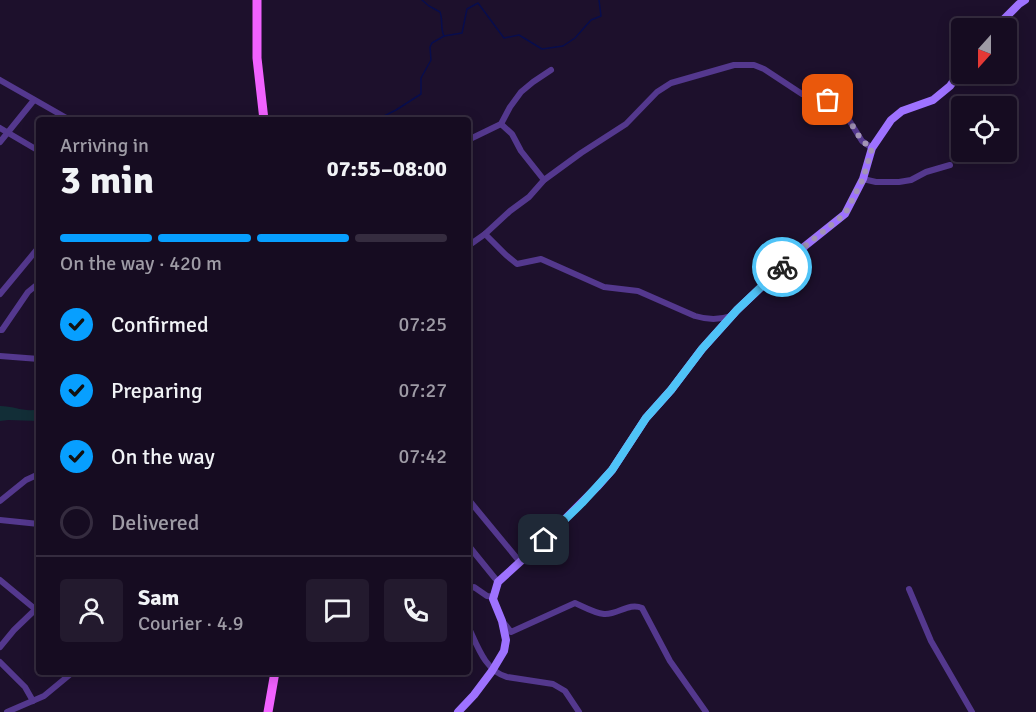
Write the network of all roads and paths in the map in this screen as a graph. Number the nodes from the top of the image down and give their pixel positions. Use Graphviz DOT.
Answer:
graph roads {
  1 [pos="257,0"];
  2 [pos="1025,0"];
  3 [pos="1005,18"];
  4 [pos="551,70"];
  5 [pos="0,80"];
  6 [pos="951,84"];
  7 [pos="34,100"];
  8 [pos="65,117"];
  9 [pos="264,117"];
  10 [pos="501,124"];
  11 [pos="0,128"];
  12 [pos="8,133"];
  13 [pos="471,139"];
  14 [pos="0,142"];
  15 [pos="872,148"];
  16 [pos="36,149"];
  17 [pos="950,165"];
  18 [pos="863,179"];
  19 [pos="544,180"];
  20 [pos="485,234"];
  21 [pos="471,244"];
  22 [pos="36,251"];
  23 [pos="36,285"];
  24 [pos="0,294"];
  25 [pos="732,316"];
  26 [pos="0,330"];
  27 [pos="0,356"];
  28 [pos="36,358"];
  29 [pos="36,475"];
  30 [pos="0,501"];
  31 [pos="471,503"];
  32 [pos="0,520"];
  33 [pos="36,524"];
  34 [pos="471,549"];
  35 [pos="520,562"];
  36 [pos="0,580"];
  37 [pos="498,582"];
  38 [pos="471,588"];
  39 [pos="909,589"];
  40 [pos="494,597"];
  41 [pos="36,606"];
  42 [pos="36,608"];
  43 [pos="502,621"];
  44 [pos="471,632"];
  45 [pos="0,647"];
  46 [pos="0,662"];
  47 [pos="492,671"];
  48 [pos="70,675"];
  49 [pos="275,675"];
  50 [pos="33,701"];
  51 [pos="7,712"];
  52 [pos="268,712"];
  53 [pos="458,712"];
  54 [pos="579,712"];
  55 [pos="706,712"];
  56 [pos="972,712"];
  1 -- 9 [label="main road"];
  2 -- 3 [label="street"];
  4 -- 10 [label="street"];
  5 -- 7 [label="street"];
  6 -- 15 [label="street"];
  7 -- 8 [label="street"];
  7 -- 12 [label="street"];
  10 -- 13 [label="street"];
  10 -- 19 [label="street"];
  11 -- 12 [label="street"];
  12 -- 14 [label="street"];
  12 -- 16 [label="street"];
  15 -- 18 [label="street"];
  15 -- 19 [label="street"];
  17 -- 18 [label="street"];
  18 -- 25 [label="street"];
  19 -- 20 [label="street"];
  20 -- 21 [label="street"];
  20 -- 25 [label="street"];
  22 -- 24 [label="street"];
  23 -- 26 [label="street"];
  25 -- 35 [label="street"];
  27 -- 28 [label="street"];
  29 -- 30 [label="street"];
  31 -- 35 [label="street"];
  32 -- 33 [label="street"];
  34 -- 37 [label="street"];
  35 -- 37 [label="street"];
  36 -- 41 [label="street"];
  37 -- 40 [label="street"];
  38 -- 40 [label="street"];
  39 -- 56 [label="street"];
  40 -- 43 [label="street"];
  42 -- 45 [label="street"];
  43 -- 47 [label="street"];
  43 -- 55 [label="street"];
  44 -- 47 [label="street"];
  46 -- 50 [label="street"];
  47 -- 53 [label="street"];
  47 -- 54 [label="street"];
  48 -- 50 [label="street"];
  49 -- 52 [label="main road"];
  50 -- 51 [label="street"];
}
